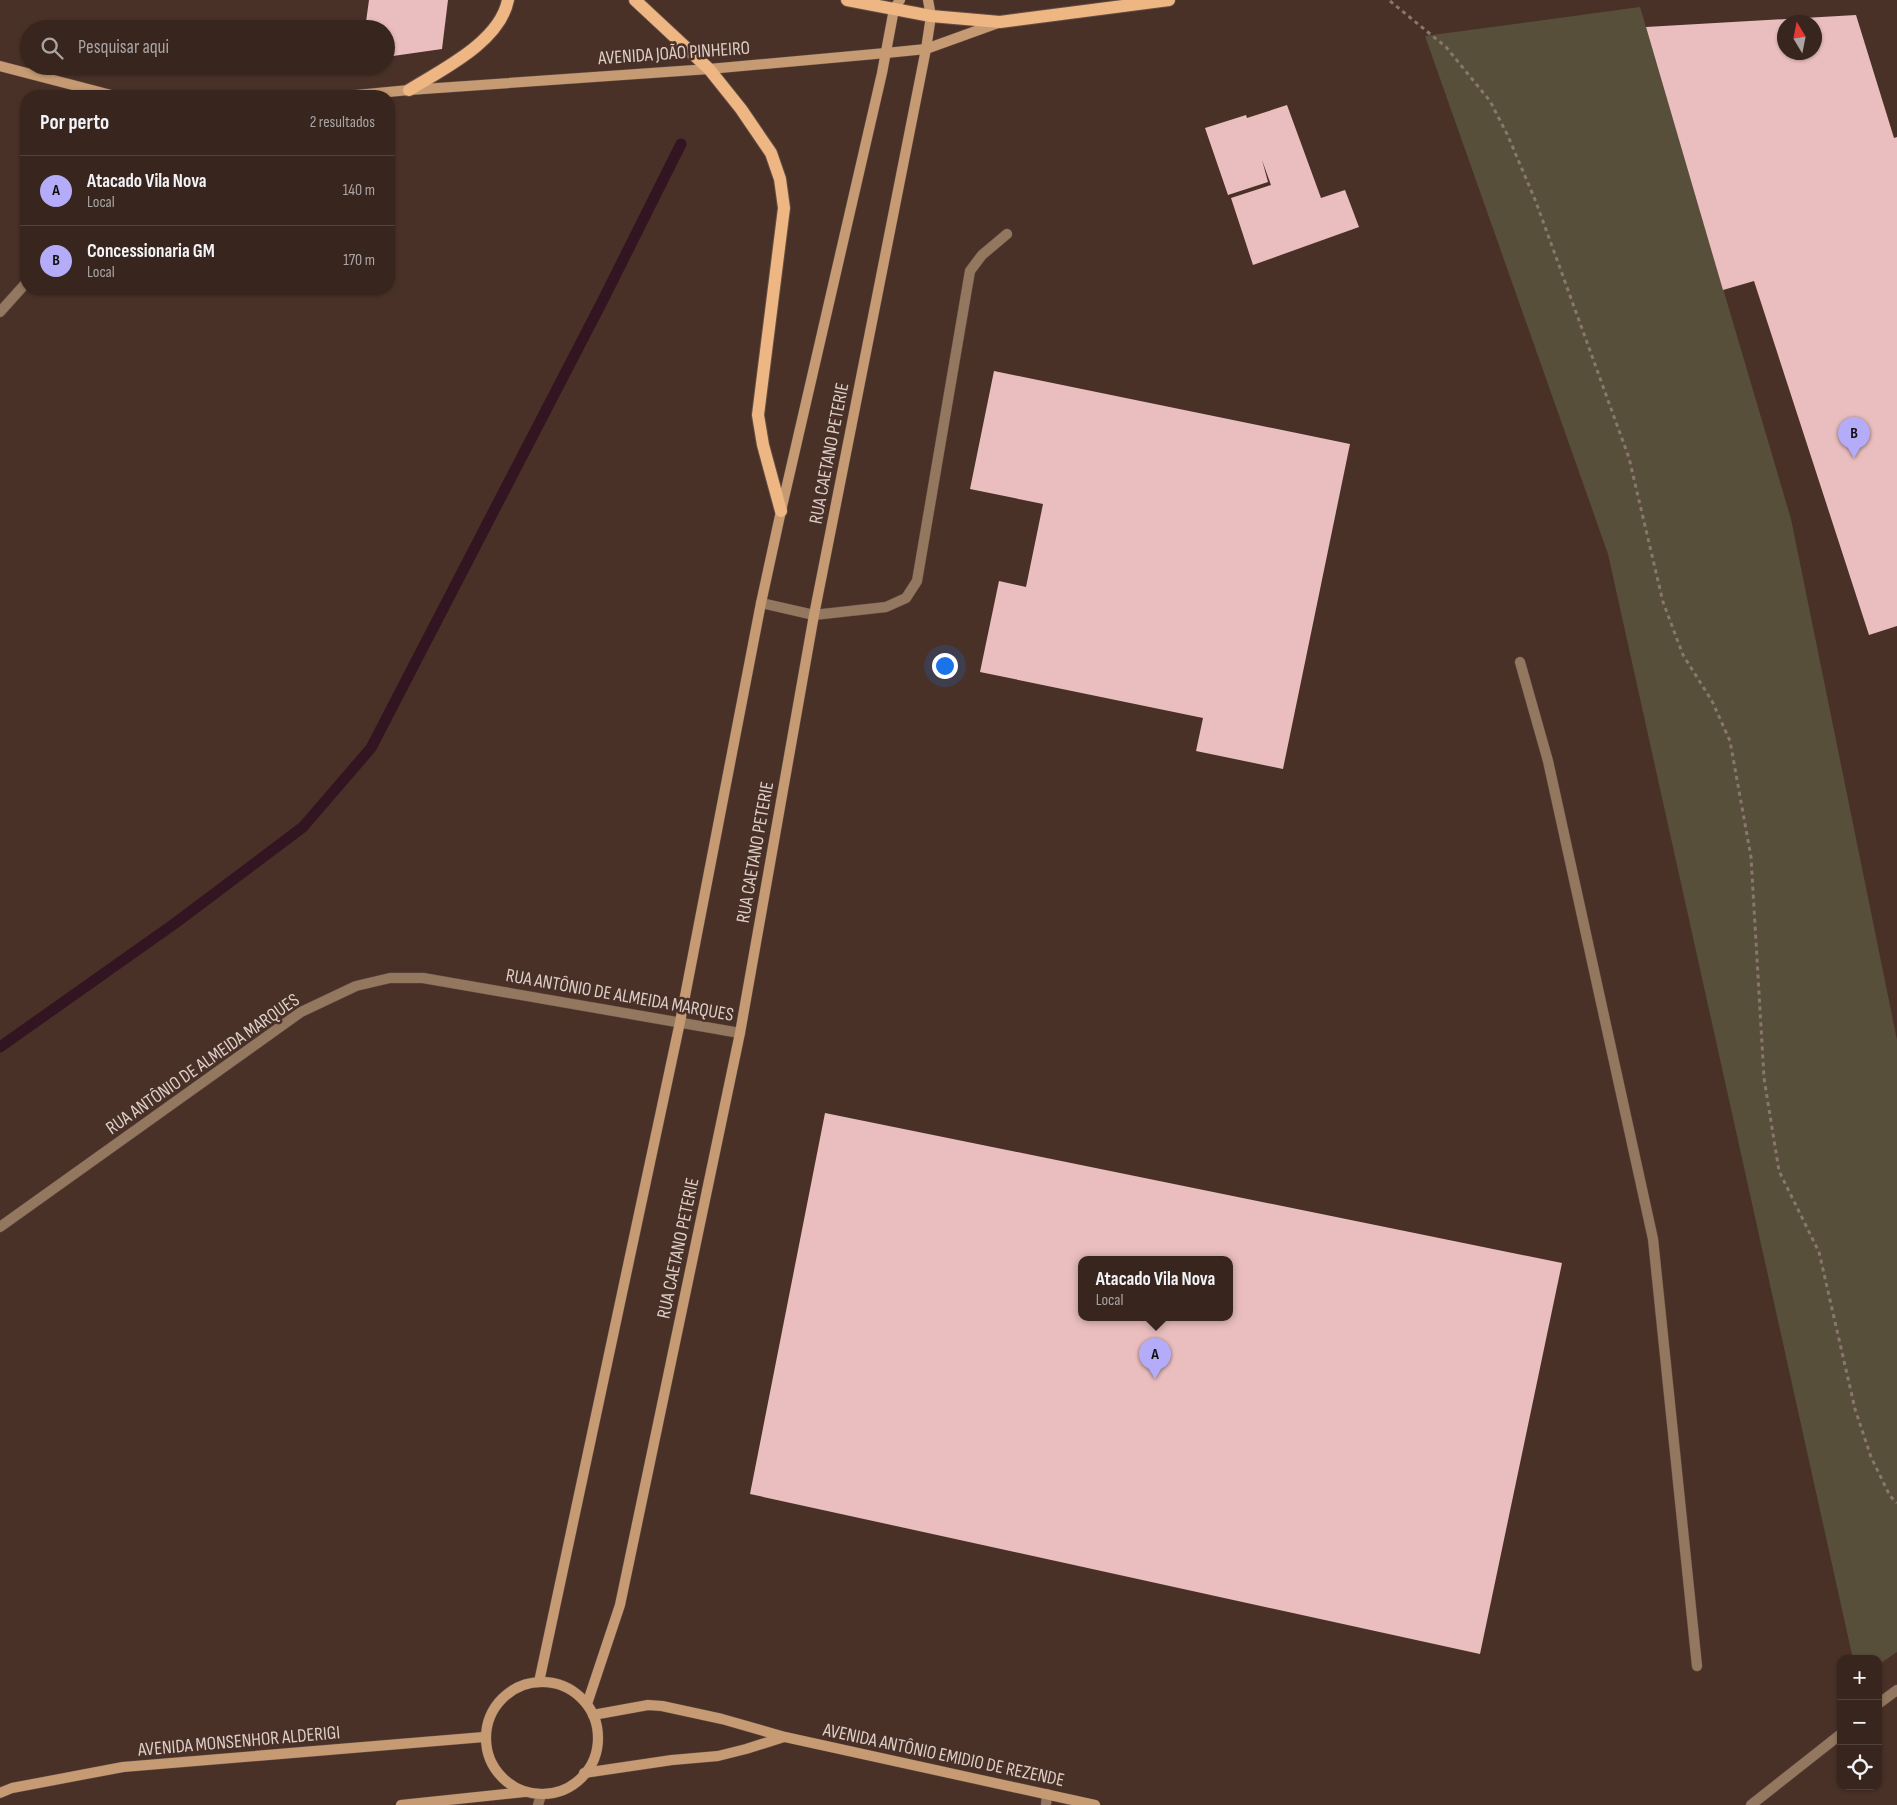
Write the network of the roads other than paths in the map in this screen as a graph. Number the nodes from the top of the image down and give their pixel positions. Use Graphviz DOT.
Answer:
graph roads {
  1 [pos="508,0"];
  2 [pos="635,0"];
  3 [pos="847,0"];
  4 [pos="928,0"];
  5 [pos="1169,0"];
  6 [pos="897,5"];
  7 [pos="931,16"];
  8 [pos="1000,22"];
  9 [pos="926,49"];
  10 [pos="886,53"];
  11 [pos="0,66"];
  12 [pos="709,69"];
  13 [pos="20,71"];
  14 [pos="34,75"];
  15 [pos="92,90"];
  16 [pos="409,90"];
  17 [pos="395,91"];
  18 [pos="1007,234"];
  19 [pos="20,290"];
  20 [pos="0,312"];
  21 [pos="780,511"];
  22 [pos="761,604"];
  23 [pos="814,614"];
  24 [pos="1520,662"];
  25 [pos="680,1022"];
  26 [pos="740,1033"];
  27 [pos="0,1227"];
  28 [pos="1697,1666"];
  29 [pos="538,1682"];
  30 [pos="1897,1690"];
  31 [pos="1882,1701"];
  32 [pos="587,1704"];
  33 [pos="593,1715"];
  34 [pos="484,1737"];
  35 [pos="785,1737"];
  36 [pos="1837,1737"];
  37 [pos="584,1773"];
  38 [pos="524,1792"];
  39 [pos="0,1794"];
  40 [pos="1047,1794"];
  41 [pos="540,1800"];
  42 [pos="401,1805"];
  43 [pos="1046,1805"];
  44 [pos="1096,1805"];
  45 [pos="1751,1805"];
  1 -- 16 [label="main road"];
  2 -- 12 [label="main road"];
  3 -- 6 [label="main road, AVENIDA JOÃO PINHEIRO"];
  4 -- 7 [label="street, RUA CAETANO PETERIE"];
  5 -- 8 [label="main road, AVENIDA JOÃO PINHEIRO"];
  6 -- 7 [label="main road, AVENIDA JOÃO PINHEIRO"];
  6 -- 10 [label="street, RUA CAETANO PETERIE"];
  7 -- 8 [label="main road, AVENIDA JOÃO PINHEIRO"];
  7 -- 9 [label="street, RUA CAETANO PETERIE"];
  8 -- 9 [label="street, AVENIDA JOÃO PINHEIRO"];
  9 -- 10 [label="street, AVENIDA JOÃO PINHEIRO"];
  9 -- 23 [label="street, RUA CAETANO PETERIE"];
  10 -- 12 [label="street, AVENIDA JOÃO PINHEIRO"];
  10 -- 21 [label="street, RUA CAETANO PETERIE"];
  11 -- 13 [label="street"];
  12 -- 16 [label="street, AVENIDA JOÃO PINHEIRO"];
  12 -- 21 [label="main road"];
  14 -- 15 [label="street"];
  16 -- 17 [label="street, AVENIDA JOÃO PINHEIRO"];
  18 -- 23 [label="street"];
  19 -- 20 [label="street"];
  21 -- 22 [label="street, RUA CAETANO PETERIE"];
  22 -- 23 [label="street"];
  22 -- 25 [label="street, RUA CAETANO PETERIE"];
  23 -- 26 [label="street, RUA CAETANO PETERIE"];
  24 -- 28 [label="street"];
  25 -- 26 [label="street, RUA ANTÔNIO DE ALMEIDA MARQUES"];
  25 -- 27 [label="street, RUA ANTÔNIO DE ALMEIDA MARQUES"];
  25 -- 29 [label="street, RUA CAETANO PETERIE"];
  26 -- 32 [label="street, RUA CAETANO PETERIE"];
  29 -- 32 [label="street"];
  29 -- 34 [label="street"];
  30 -- 31 [label="street"];
  32 -- 33 [label="street"];
  33 -- 35 [label="street, AVENIDA ANTÔNIO EMIDIO DE REZENDE"];
  33 -- 37 [label="street"];
  34 -- 38 [label="street"];
  34 -- 39 [label="street, AVENIDA MONSENHOR ALDERIGI"];
  35 -- 37 [label="street, AVENIDA ANTÔNIO EMIDIO DE REZENDE"];
  35 -- 40 [label="street, AVENIDA ANTÔNIO EMIDIO DE REZENDE"];
  36 -- 45 [label="street"];
  37 -- 41 [label="street"];
  38 -- 41 [label="street"];
  38 -- 42 [label="street"];
  40 -- 43 [label="street"];
  40 -- 44 [label="street, AVENIDA ANTÔNIO EMIDIO DE REZENDE"];
}
